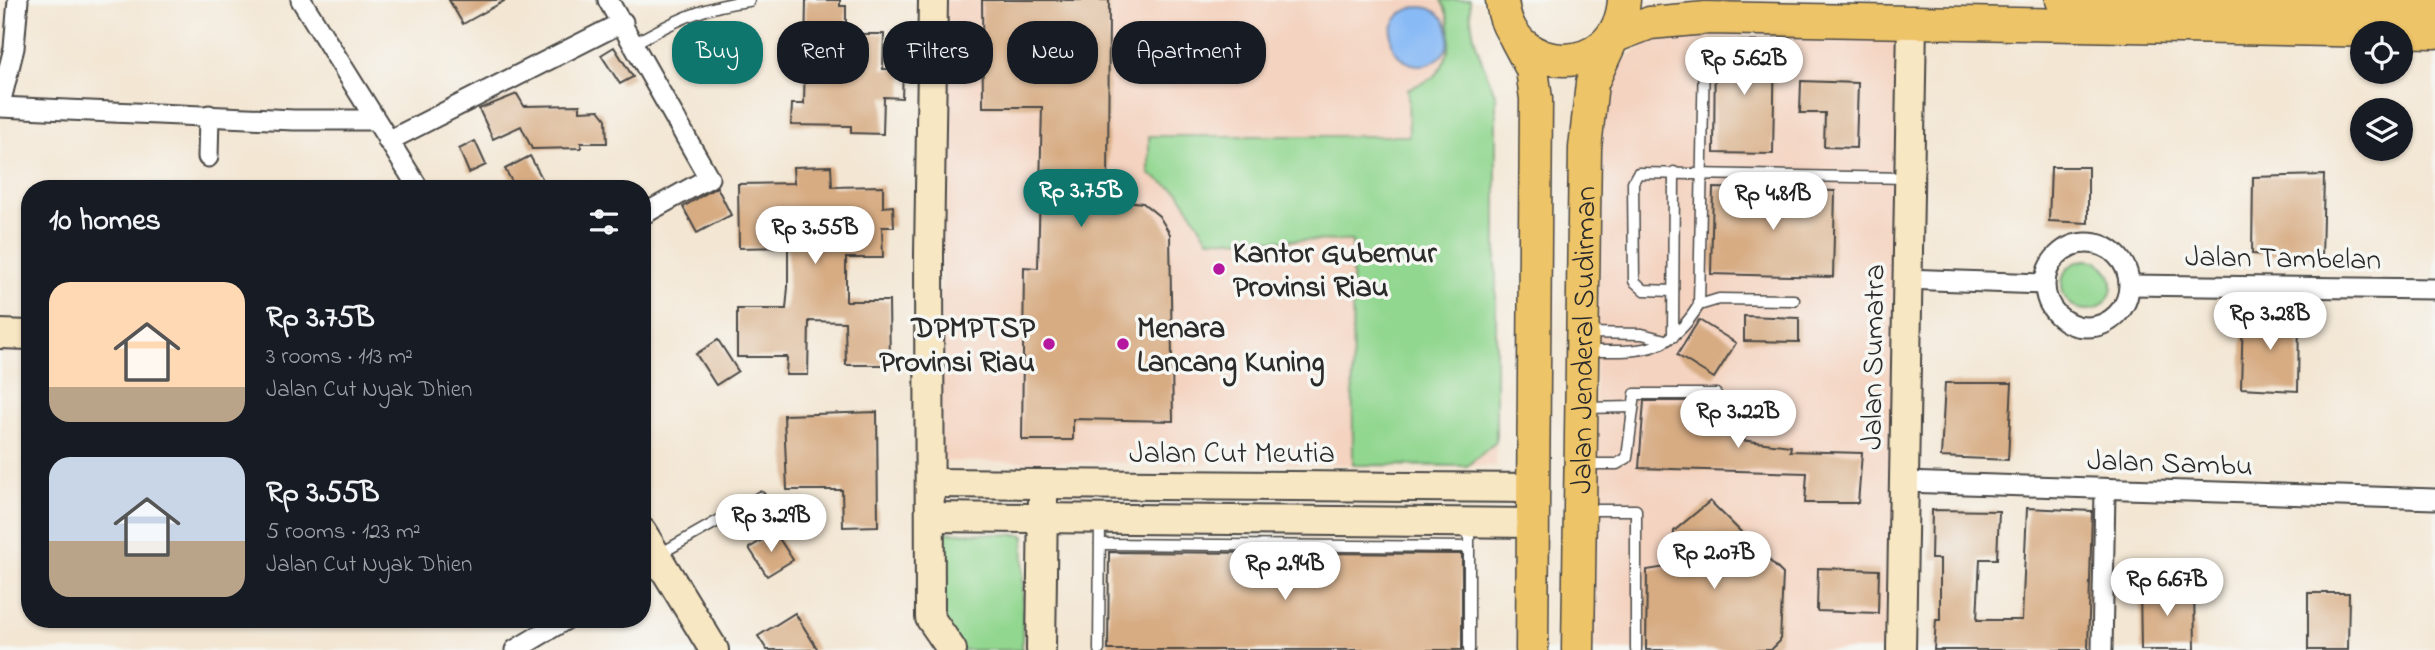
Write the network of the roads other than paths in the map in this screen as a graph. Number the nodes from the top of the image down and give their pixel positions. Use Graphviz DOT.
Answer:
graph roads {
  1 [pos="18,0"];
  2 [pos="301,0"];
  3 [pos="608,0"];
  4 [pos="933,0"];
  5 [pos="1502,0"];
  6 [pos="1625,0"];
  7 [pos="2063,0"];
  8 [pos="749,1"];
  9 [pos="2435,7"];
  10 [pos="2232,11"];
  11 [pos="2007,12"];
  12 [pos="623,22"];
  13 [pos="1912,22"];
  14 [pos="2435,32"];
  15 [pos="1612,37"];
  16 [pos="1516,38"];
  17 [pos="635,43"];
  18 [pos="1704,55"];
  19 [pos="0,105"];
  20 [pos="209,115"];
  21 [pos="374,120"];
  22 [pos="388,141"];
  23 [pos="208,157"];
  24 [pos="1674,172"];
  25 [pos="1703,173"];
  26 [pos="1908,178"];
  27 [pos="413,180"];
  28 [pos="651,210"];
  29 [pos="1905,279"];
  30 [pos="2044,284"];
  31 [pos="2130,285"];
  32 [pos="2435,289"];
  33 [pos="1673,291"];
  34 [pos="1794,300"];
  35 [pos="1699,305"];
  36 [pos="0,334"];
  37 [pos="21,335"];
  38 [pos="1669,338"];
  39 [pos="1583,342"];
  40 [pos="1716,394"];
  41 [pos="1633,407"];
  42 [pos="1582,408"];
  43 [pos="1581,464"];
  44 [pos="1904,482"];
  45 [pos="930,483"];
  46 [pos="1043,484"];
  47 [pos="1533,488"];
  48 [pos="2105,491"];
  49 [pos="760,497"];
  50 [pos="2435,499"];
  51 [pos="1580,510"];
  52 [pos="930,517"];
  53 [pos="1043,518"];
  54 [pos="1533,523"];
  55 [pos="1100,531"];
  56 [pos="1469,535"];
  57 [pos="654,563"];
  58 [pos="552,628"];
  59 [pos="520,648"];
  60 [pos="714,650"];
  61 [pos="952,650"];
  62 [pos="1041,650"];
  63 [pos="1099,650"];
  64 [pos="1469,650"];
  65 [pos="1532,650"];
  66 [pos="1578,650"];
  67 [pos="1636,650"];
  68 [pos="1901,650"];
  69 [pos="2102,650"];
  1 -- 19 [label="street"];
  2 -- 21 [label="street"];
  3 -- 12 [label="street"];
  4 -- 45 [label="street"];
  5 -- 16 [label="main road, Jalan Jenderal Sudirman"];
  6 -- 15 [label="main road, Jalan Jenderal Sudirman"];
  7 -- 10 [label="main road"];
  8 -- 17 [label="lane"];
  9 -- 10 [label="main road"];
  10 -- 11 [label="main road"];
  10 -- 14 [label="main road"];
  11 -- 13 [label="main road"];
  12 -- 17 [label="street"];
  12 -- 22 [label="street"];
  13 -- 15 [label="main road"];
  13 -- 26 [label="street, Jalan Sumatra"];
  15 -- 16 [label="main road"];
  15 -- 39 [label="main road, Jalan Jenderal Sudirman"];
  16 -- 47 [label="main road, Jalan Jenderal Sudirman"];
  17 -- 28 [label="street"];
  18 -- 25 [label="lane"];
  19 -- 20 [label="street"];
  20 -- 21 [label="street"];
  20 -- 23 [label="street"];
  21 -- 22 [label="street"];
  22 -- 27 [label="street"];
  24 -- 25 [label="lane"];
  24 -- 33 [label="lane"];
  24 -- 33 [label="lane"];
  25 -- 26 [label="lane"];
  25 -- 35 [label="lane"];
  26 -- 29 [label="street, Jalan Sumatra"];
  29 -- 30 [label="street"];
  29 -- 44 [label="street, Jalan Sumatra"];
  30 -- 31 [label="street"];
  30 -- 31 [label="street"];
  31 -- 32 [label="street, Jalan Tambelan"];
  33 -- 38 [label="lane"];
  34 -- 35 [label="lane"];
  35 -- 38 [label="lane"];
  36 -- 37 [label="street"];
  38 -- 39 [label="lane"];
  38 -- 39 [label="lane"];
  39 -- 42 [label="main road, Jalan Jenderal Sudirman"];
  40 -- 41 [label="lane"];
  41 -- 42 [label="lane"];
  41 -- 43 [label="lane"];
  42 -- 43 [label="main road, Jalan Jenderal Sudirman"];
  43 -- 51 [label="main road, Jalan Jenderal Sudirman"];
  44 -- 48 [label="street, Jalan Sambu"];
  44 -- 68 [label="street, Jalan Sumatra"];
  45 -- 46 [label="street, Jalan Cut Meutia"];
  45 -- 52 [label="street"];
  46 -- 47 [label="street, Jalan Cut Meutia"];
  46 -- 53 [label="street"];
  47 -- 54 [label="main road, Jalan Jenderal Sudirman"];
  48 -- 50 [label="street, Jalan Sambu"];
  48 -- 69 [label="street"];
  49 -- 57 [label="lane"];
  51 -- 66 [label="main road, Jalan Jenderal Sudirman"];
  51 -- 67 [label="lane"];
  52 -- 53 [label="street"];
  52 -- 61 [label="street"];
  53 -- 55 [label="street"];
  53 -- 62 [label="street"];
  54 -- 56 [label="street"];
  54 -- 65 [label="main road, Jalan Jenderal Sudirman"];
  55 -- 56 [label="street"];
  55 -- 63 [label="lane"];
  56 -- 64 [label="lane"];
  57 -- 60 [label="street"];
  58 -- 59 [label="street"];
}
